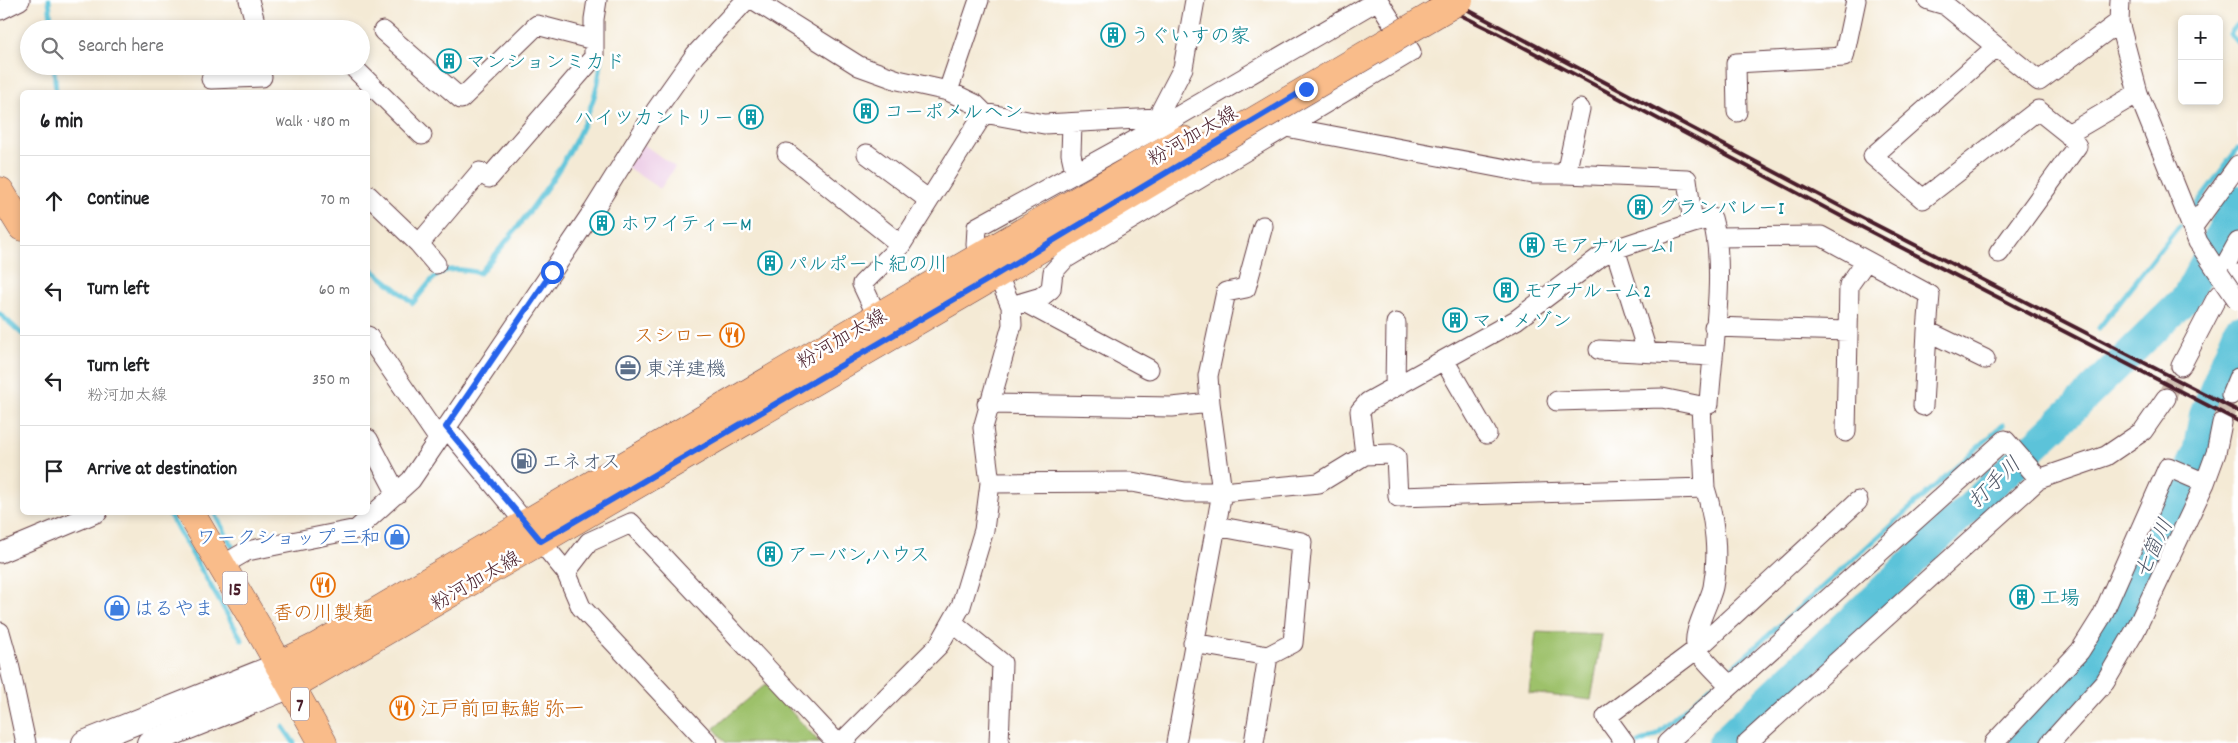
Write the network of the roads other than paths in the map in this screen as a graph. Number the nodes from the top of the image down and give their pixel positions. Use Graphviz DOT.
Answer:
graph roads {
  1 [pos="20,0"];
  2 [pos="249,0"];
  3 [pos="597,0"];
  4 [pos="746,0"];
  5 [pos="754,0"];
  6 [pos="979,0"];
  7 [pos="1195,0"];
  8 [pos="1427,0"];
  9 [pos="1459,0"];
  10 [pos="1856,0"];
  11 [pos="1928,0"];
  12 [pos="2120,0"];
  13 [pos="0,10"];
  14 [pos="255,20"];
  15 [pos="2119,22"];
  16 [pos="383,31"];
  17 [pos="594,40"];
  18 [pos="1996,47"];
  19 [pos="361,75"];
  20 [pos="262,78"];
  21 [pos="211,79"];
  22 [pos="948,91"];
  23 [pos="2138,93"];
  24 [pos="1580,109"];
  25 [pos="1738,112"];
  26 [pos="984,113"];
  27 [pos="1072,124"];
  28 [pos="1286,127"];
  29 [pos="1176,134"];
  30 [pos="2068,134"];
  31 [pos="422,135"];
  32 [pos="787,153"];
  33 [pos="866,154"];
  34 [pos="2238,165"];
  35 [pos="1076,172"];
  36 [pos="1566,174"];
  37 [pos="0,191"];
  38 [pos="370,197"];
  39 [pos="929,200"];
  40 [pos="1693,223"];
  41 [pos="20,225"];
  42 [pos="1263,226"];
  43 [pos="2195,235"];
  44 [pos="1717,237"];
  45 [pos="2238,242"];
  46 [pos="419,244"];
  47 [pos="901,245"];
  48 [pos="1615,249"];
  49 [pos="1999,253"];
  50 [pos="1866,261"];
  51 [pos="436,264"];
  52 [pos="987,266"];
  53 [pos="2229,275"];
  54 [pos="2238,302"];
  55 [pos="1018,304"];
  56 [pos="877,316"];
  57 [pos="1396,323"];
  58 [pos="1714,327"];
  59 [pos="1848,331"];
  60 [pos="1928,332"];
  61 [pos="370,339"];
  62 [pos="1598,350"];
  63 [pos="1647,351"];
  64 [pos="1712,356"];
  65 [pos="1985,359"];
  66 [pos="1444,360"];
  67 [pos="2181,366"];
  68 [pos="1149,369"];
  69 [pos="2238,378"];
  70 [pos="1395,387"];
  71 [pos="2231,395"];
  72 [pos="2166,398"];
  73 [pos="1557,401"];
  74 [pos="1210,403"];
  75 [pos="988,404"];
  76 [pos="1701,406"];
  77 [pos="1923,406"];
  78 [pos="2222,423"];
  79 [pos="1846,432"];
  80 [pos="442,433"];
  81 [pos="1487,434"];
  82 [pos="370,443"];
  83 [pos="1365,455"];
  84 [pos="2039,478"];
  85 [pos="990,483"];
  86 [pos="2205,483"];
  87 [pos="1705,488"];
  88 [pos="1222,492"];
  89 [pos="397,494"];
  90 [pos="1858,501"];
  91 [pos="91,515"];
  92 [pos="192,515"];
  93 [pos="1216,526"];
  94 [pos="534,532"];
  95 [pos="0,553"];
  96 [pos="221,566"];
  97 [pos="566,572"];
  98 [pos="952,622"];
  99 [pos="0,632"];
  100 [pos="1193,642"];
  101 [pos="1697,649"];
  102 [pos="1268,656"];
  103 [pos="285,676"];
  104 [pos="1730,686"];
  105 [pos="26,743"];
  106 [pos="84,743"];
  107 [pos="149,743"];
  108 [pos="323,743"];
  109 [pos="708,743"];
  110 [pos="839,743"];
  111 [pos="999,743"];
  112 [pos="1176,743"];
  113 [pos="1254,743"];
  114 [pos="1625,743"];
  115 [pos="1666,743"];
  116 [pos="1747,743"];
  117 [pos="1994,743"];
  118 [pos="2050,743"];
  1 -- 13 [label="street"];
  2 -- 14 [label="street"];
  3 -- 17 [label="street"];
  4 -- 80 [label="street"];
  5 -- 22 [label="street"];
  6 -- 22 [label="street"];
  7 -- 29 [label="street"];
  8 -- 29 [label="main road, 粉河加太線 / 7"];
  9 -- 29 [label="main road, 粉河加太線 / 7, bridge"];
  10 -- 25 [label="street"];
  11 -- 18 [label="street"];
  12 -- 15 [label="street"];
  15 -- 18 [label="street"];
  15 -- 23 [label="street"];
  16 -- 17 [label="street"];
  17 -- 46 [label="street"];
  18 -- 30 [label="street"];
  19 -- 31 [label="street"];
  20 -- 21 [label="street"];
  22 -- 26 [label="street"];
  23 -- 30 [label="street"];
  23 -- 43 [label="street"];
  24 -- 36 [label="street"];
  26 -- 27 [label="street"];
  26 -- 39 [label="street"];
  27 -- 29 [label="street"];
  27 -- 35 [label="street"];
  28 -- 29 [label="street"];
  28 -- 36 [label="street"];
  28 -- 55 [label="street"];
  29 -- 35 [label="street"];
  29 -- 52 [label="main road, 粉河加太線 / 7"];
  30 -- 49 [label="street"];
  32 -- 47 [label="street"];
  33 -- 39 [label="street"];
  34 -- 43 [label="street"];
  35 -- 52 [label="street"];
  36 -- 40 [label="street"];
  37 -- 41 [label="main road"];
  38 -- 46 [label="street"];
  39 -- 47 [label="street"];
  40 -- 44 [label="street"];
  40 -- 48 [label="street"];
  42 -- 74 [label="street"];
  43 -- 53 [label="street"];
  44 -- 50 [label="street"];
  44 -- 58 [label="street"];
  45 -- 53 [label="street"];
  46 -- 51 [label="street"];
  47 -- 56 [label="street"];
  48 -- 63 [label="street"];
  48 -- 66 [label="street"];
  50 -- 59 [label="street"];
  50 -- 60 [label="street"];
  52 -- 55 [label="street"];
  52 -- 56 [label="main road, 粉河加太線 / 7"];
  52 -- 94 [label="main road, 粉河加太線 / 7"];
  53 -- 54 [label="street, bridge"];
  53 -- 67 [label="street"];
  55 -- 68 [label="street"];
  55 -- 75 [label="street"];
  56 -- 94 [label="main road, 粉河加太線 / 7"];
  57 -- 70 [label="street"];
  58 -- 59 [label="street"];
  58 -- 64 [label="street"];
  59 -- 79 [label="street"];
  60 -- 65 [label="street"];
  60 -- 77 [label="street"];
  61 -- 80 [label="street"];
  62 -- 63 [label="street"];
  63 -- 64 [label="street"];
  64 -- 76 [label="street"];
  66 -- 70 [label="street"];
  66 -- 81 [label="street"];
  69 -- 71 [label="street"];
  70 -- 83 [label="street"];
  72 -- 84 [label="street"];
  73 -- 76 [label="street"];
  74 -- 75 [label="street"];
  74 -- 88 [label="street"];
  75 -- 85 [label="street"];
  76 -- 87 [label="street"];
  78 -- 86 [label="street"];
  80 -- 89 [label="street"];
  80 -- 94 [label="street"];
  82 -- 89 [label="street"];
  83 -- 87 [label="street"];
  83 -- 88 [label="street"];
  84 -- 104 [label="street"];
  84 -- 116 [label="street"];
  85 -- 88 [label="street"];
  85 -- 98 [label="street"];
  86 -- 117 [label="street"];
  86 -- 118 [label="street"];
  87 -- 101 [label="street"];
  88 -- 93 [label="street"];
  89 -- 96 [label="street"];
  90 -- 101 [label="street"];
  91 -- 95 [label="street"];
  92 -- 96 [label="main road, 15"];
  93 -- 100 [label="street"];
  93 -- 102 [label="street"];
  94 -- 97 [label="street"];
  94 -- 103 [label="main road, 粉河加太線 / 7"];
  96 -- 103 [label="main road, 15"];
  97 -- 109 [label="street"];
  97 -- 110 [label="street"];
  98 -- 110 [label="street"];
  98 -- 111 [label="street"];
  99 -- 105 [label="street"];
  100 -- 102 [label="street"];
  100 -- 112 [label="street"];
  101 -- 104 [label="street"];
  101 -- 114 [label="street"];
  102 -- 113 [label="street"];
  103 -- 106 [label="street"];
  103 -- 107 [label="street"];
  103 -- 108 [label="main road, 7"];
  104 -- 115 [label="street"];
}
